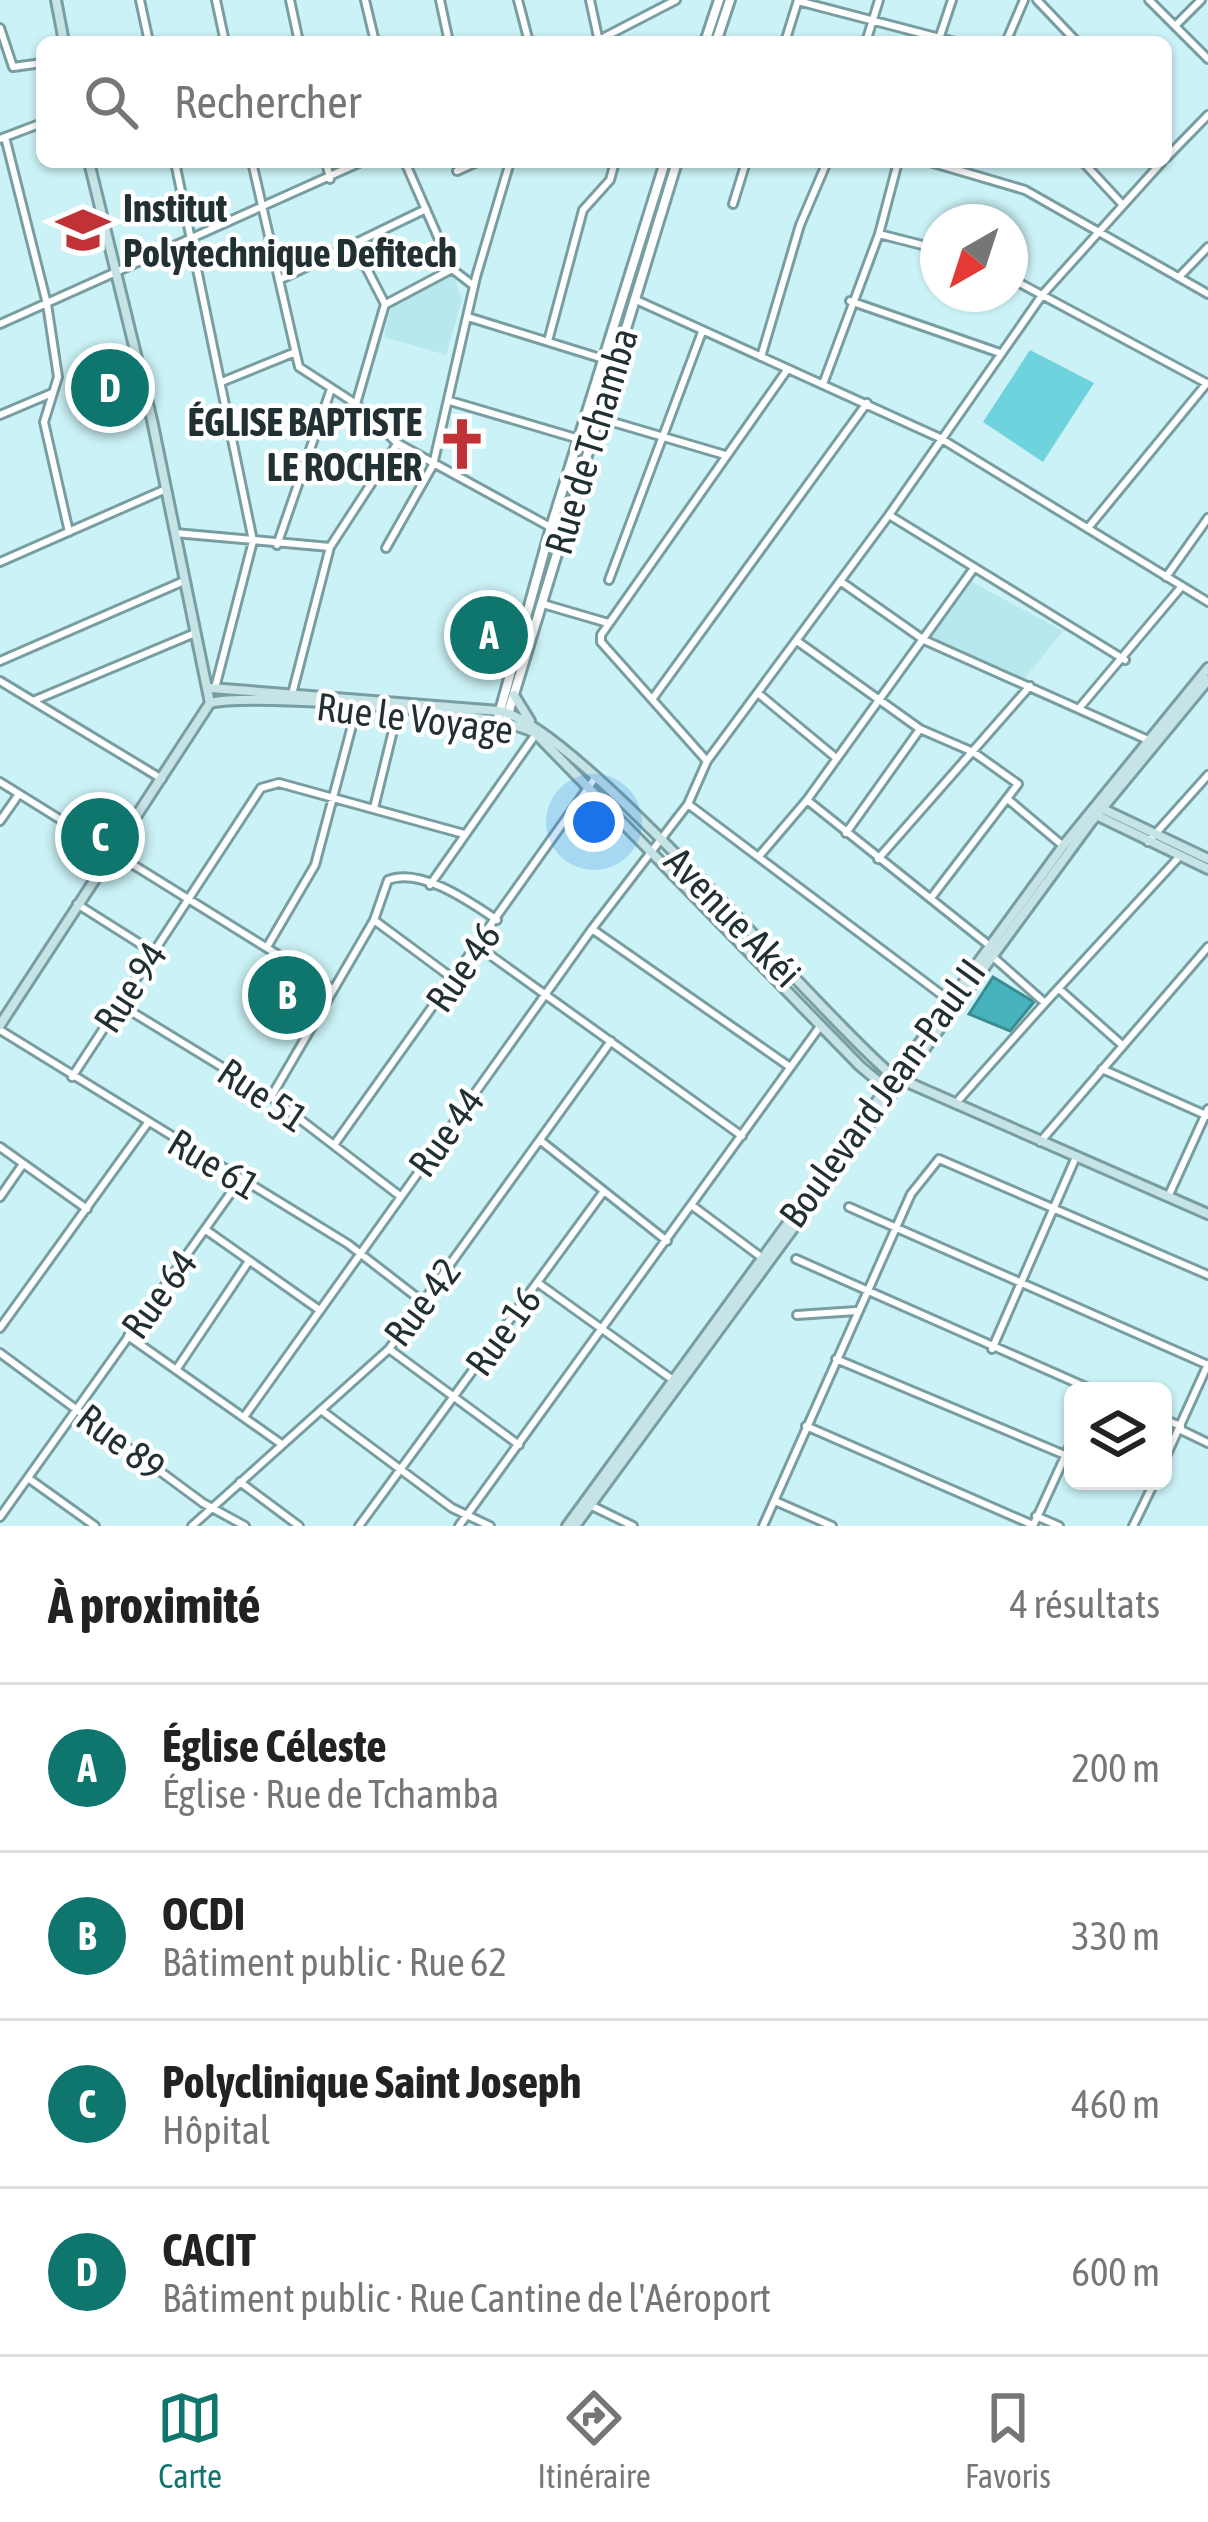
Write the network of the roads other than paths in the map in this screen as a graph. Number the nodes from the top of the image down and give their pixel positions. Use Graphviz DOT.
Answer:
graph roads {
  1 [pos="56,0"];
  2 [pos="140,0"];
  3 [pos="216,0"];
  4 [pos="290,0"];
  5 [pos="365,0"];
  6 [pos="440,0"];
  7 [pos="518,0"];
  8 [pos="590,0"];
  9 [pos="676,0"];
  10 [pos="719,0"];
  11 [pos="730,0"];
  12 [pos="798,0"];
  13 [pos="879,0"];
  14 [pos="952,0"];
  15 [pos="1024,0"];
  16 [pos="1037,0"];
  17 [pos="1149,0"];
  18 [pos="1201,0"];
  19 [pos="666,2"];
  20 [pos="873,20"];
  21 [pos="1175,26"];
  22 [pos="1,33"];
  23 [pos="63,36"];
  24 [pos="148,36"];
  25 [pos="224,36"];
  26 [pos="298,36"];
  27 [pos="374,36"];
  28 [pos="448,36"];
  29 [pos="527,36"];
  30 [pos="597,36"];
  31 [pos="607,36"];
  32 [pos="707,36"];
  33 [pos="718,36"];
  34 [pos="787,36"];
  35 [pos="868,36"];
  36 [pos="926,36"];
  37 [pos="940,36"];
  38 [pos="1009,36"];
  39 [pos="1071,36"];
  40 [pos="1208,59"];
  41 [pos="36,64"];
  42 [pos="1208,115"];
  43 [pos="36,125"];
  44 [pos="3,138"];
  45 [pos="1172,143"];
  46 [pos="1176,147"];
  47 [pos="1172,151"];
  48 [pos="90,168"];
  49 [pos="177,168"];
  50 [pos="253,168"];
  51 [pos="327,168"];
  52 [pos="350,168"];
  53 [pos="408,168"];
  54 [pos="465,168"];
  55 [pos="508,168"];
  56 [pos="613,168"];
  57 [pos="663,168"];
  58 [pos="675,168"];
  59 [pos="744,168"];
  60 [pos="824,168"];
  61 [pos="896,168"];
  62 [pos="953,168"];
  63 [pos="970,168"];
  64 [pos="1089,168"];
  65 [pos="1156,168"];
  66 [pos="457,172"];
  67 [pos="969,172"];
  68 [pos="330,179"];
  69 [pos="1121,203"];
  70 [pos="733,204"];
  71 [pos="262,209"];
  72 [pos="426,209"];
  73 [pos="1095,231"];
  74 [pos="879,234"];
  75 [pos="192,238"];
  76 [pos="354,244"];
  77 [pos="920,244"];
  78 [pos="1208,247"];
  79 [pos="452,268"];
  80 [pos="112,270"];
  81 [pos="1179,277"];
  82 [pos="279,280"];
  83 [pos="474,286"];
  84 [pos="1028,287"];
  85 [pos="1043,294"];
  86 [pos="1208,294"];
  87 [pos="634,299"];
  88 [pos="850,301"];
  89 [pos="47,304"];
  90 [pos="385,304"];
  91 [pos="467,316"];
  92 [pos="0,324"];
  93 [pos="702,332"];
  94 [pos="548,341"];
  95 [pos="293,353"];
  96 [pos="1000,353"];
  97 [pos="760,359"];
  98 [pos="608,360"];
  99 [pos="787,370"];
  100 [pos="224,380"];
  101 [pos="1208,383"];
  102 [pos="823,384"];
  103 [pos="331,389"];
  104 [pos="53,392"];
  105 [pos="450,401"];
  106 [pos="868,403"];
  107 [pos="356,404"];
  108 [pos="0,415"];
  109 [pos="598,418"];
  110 [pos="579,439"];
  111 [pos="940,439"];
  112 [pos="665,440"];
  113 [pos="397,443"];
  114 [pos="725,455"];
  115 [pos="433,465"];
  116 [pos="166,488"];
  117 [pos="889,515"];
  118 [pos="1208,518"];
  119 [pos="550,527"];
  120 [pos="1088,528"];
  121 [pos="69,532"];
  122 [pos="175,533"];
  123 [pos="563,534"];
  124 [pos="253,541"];
  125 [pos="277,545"];
  126 [pos="330,548"];
  127 [pos="386,548"];
  128 [pos="0,562"];
  129 [pos="974,568"];
  130 [pos="1166,577"];
  131 [pos="185,580"];
  132 [pos="609,580"];
  133 [pos="841,581"];
  134 [pos="1182,586"];
  135 [pos="1208,602"];
  136 [pos="543,604"];
  137 [pos="608,623"];
  138 [pos="196,633"];
  139 [pos="924,640"];
  140 [pos="797,641"];
  141 [pos="1125,660"];
  142 [pos="0,661"];
  143 [pos="1208,668"];
  144 [pos="1208,680"];
  145 [pos="0,681"];
  146 [pos="1030,686"];
  147 [pos="215,694"];
  148 [pos="514,694"];
  149 [pos="759,694"];
  150 [pos="652,698"];
  151 [pos="291,700"];
  152 [pos="34,701"];
  153 [pos="879,702"];
  154 [pos="358,703"];
  155 [pos="1081,706"];
  156 [pos="398,710"];
  157 [pos="503,716"];
  158 [pos="531,722"];
  159 [pos="920,729"];
  160 [pos="537,731"];
  161 [pos="1148,740"];
  162 [pos="973,752"];
  163 [pos="835,757"];
  164 [pos="707,761"];
  165 [pos="1208,775"];
  166 [pos="161,778"];
  167 [pos="0,782"];
  168 [pos="592,783"];
  169 [pos="19,794"];
  170 [pos="335,797"];
  171 [pos="807,800"];
  172 [pos="1010,801"];
  173 [pos="688,803"];
  174 [pos="374,808"];
  175 [pos="1096,811"];
  176 [pos="0,821"];
  177 [pos="1116,823"];
  178 [pos="847,833"];
  179 [pos="464,834"];
  180 [pos="1151,838"];
  181 [pos="660,842"];
  182 [pos="1063,846"];
  183 [pos="114,850"];
  184 [pos="651,850"];
  185 [pos="760,855"];
  186 [pos="1180,856"];
  187 [pos="1208,859"];
  188 [pos="878,860"];
  189 [pos="1208,869"];
  190 [pos="430,885"];
  191 [pos="188,898"];
  192 [pos="931,898"];
  193 [pos="77,904"];
  194 [pos="374,920"];
  195 [pos="497,920"];
  196 [pos="592,928"];
  197 [pos="1208,946"];
  198 [pos="267,947"];
  199 [pos="479,947"];
  200 [pos="991,951"];
  201 [pos="153,952"];
  202 [pos="455,980"];
  203 [pos="333,988"];
  204 [pos="1059,989"];
  205 [pos="545,995"];
  206 [pos="950,1001"];
  207 [pos="1045,1003"];
  208 [pos="119,1004"];
  209 [pos="821,1025"];
  210 [pos="0,1028"];
  211 [pos="611,1041"];
  212 [pos="1120,1044"];
  213 [pos="791,1068"];
  214 [pos="1102,1069"];
  215 [pos="72,1077"];
  216 [pos="895,1081"];
  217 [pos="271,1097"];
  218 [pos="953,1106"];
  219 [pos="1207,1113"];
  220 [pos="147,1124"];
  221 [pos="742,1136"];
  222 [pos="541,1141"];
  223 [pos="1040,1142"];
  224 [pos="334,1145"];
  225 [pos="0,1147"];
  226 [pos="1076,1157"];
  227 [pos="23,1164"];
  228 [pos="240,1180"];
  229 [pos="604,1192"];
  230 [pos="400,1196"];
  231 [pos="1168,1197"];
  232 [pos="0,1198"];
  233 [pos="694,1207"];
  234 [pos="849,1208"];
  235 [pos="1054,1208"];
  236 [pos="86,1209"];
  237 [pos="1208,1214"];
  238 [pos="894,1229"];
  239 [pos="206,1230"];
  240 [pos="667,1241"];
  241 [pos="359,1254"];
  242 [pos="761,1257"];
  243 [pos="796,1259"];
  244 [pos="249,1261"];
  245 [pos="1208,1275"];
  246 [pos="538,1283"];
  247 [pos="1021,1283"];
  248 [pos="864,1293"];
  249 [pos="423,1302"];
  250 [pos="318,1310"];
  251 [pos="856,1311"];
  252 [pos="797,1315"];
  253 [pos="0,1328"];
  254 [pos="601,1328"];
  255 [pos="128,1336"];
  256 [pos="389,1349"];
  257 [pos="992,1349"];
  258 [pos="0,1353"];
  259 [pos="835,1359"];
  260 [pos="1208,1365"];
  261 [pos="176,1370"];
  262 [pos="673,1381"];
  263 [pos="1073,1382"];
  264 [pos="455,1397"];
  265 [pos="76,1408"];
  266 [pos="320,1410"];
  267 [pos="244,1417"];
  268 [pos="1172,1424"];
  269 [pos="806,1426"];
  270 [pos="1180,1428"];
  271 [pos="280,1443"];
  272 [pos="1208,1443"];
  273 [pos="1172,1444"];
  274 [pos="519,1445"];
  275 [pos="1064,1455"];
  276 [pos="1064,1457"];
  277 [pos="400,1469"];
  278 [pos="28,1478"];
  279 [pos="240,1482"];
  280 [pos="1151,1490"];
  281 [pos="775,1501"];
  282 [pos="590,1505"];
  283 [pos="213,1508"];
  284 [pos="468,1514"];
  285 [pos="0,1517"];
  286 [pos="1034,1522"];
  287 [pos="95,1526"];
  288 [pos="192,1526"];
  289 [pos="245,1526"];
  290 [pos="299,1526"];
  291 [pos="359,1526"];
  292 [pos="459,1526"];
  293 [pos="490,1526"];
  294 [pos="571,1526"];
  295 [pos="633,1526"];
  296 [pos="763,1526"];
  297 [pos="832,1526"];
  298 [pos="1059,1526"];
  299 [pos="1133,1526"];
  1 -- 23 [label="main road"];
  2 -- 24 [label="street"];
  3 -- 25 [label="street"];
  4 -- 26 [label="street"];
  5 -- 27 [label="street"];
  6 -- 28 [label="street"];
  7 -- 29 [label="street"];
  8 -- 30 [label="street"];
  9 -- 19 [label="street"];
  10 -- 32 [label="street"];
  11 -- 33 [label="street"];
  12 -- 20 [label="street"];
  12 -- 34 [label="street"];
  13 -- 20 [label="street"];
  14 -- 37 [label="street"];
  15 -- 38 [label="street"];
  16 -- 39 [label="street"];
  17 -- 21 [label="street"];
  18 -- 21 [label="street"];
  19 -- 31 [label="street"];
  20 -- 35 [label="street"];
  20 -- 36 [label="street"];
  21 -- 40 [label="street"];
  22 -- 41 [label="street"];
  42 -- 46 [label="street, Rue 44"];
  43 -- 44 [label="street"];
  44 -- 89 [label="street"];
  45 -- 46 [label="street"];
  46 -- 47 [label="street, Rue 44"];
  48 -- 80 [label="main road"];
  49 -- 75 [label="street"];
  50 -- 71 [label="street"];
  51 -- 68 [label="street"];
  52 -- 68 [label="street"];
  53 -- 72 [label="street"];
  54 -- 66 [label="street"];
  55 -- 83 [label="street"];
  56 -- 94 [label="street"];
  57 -- 98 [label="street, Rue de Tchamba"];
  58 -- 87 [label="street, Rue de Tchamba"];
  59 -- 70 [label="street"];
  60 -- 97 [label="street"];
  61 -- 74 [label="street"];
  62 -- 67 [label="street"];
  63 -- 67 [label="street"];
  64 -- 69 [label="street"];
  65 -- 69 [label="street, Rue 44"];
  67 -- 73 [label="street"];
  68 -- 71 [label="street"];
  69 -- 73 [label="street, Rue 44"];
  71 -- 75 [label="street"];
  71 -- 82 [label="street"];
  72 -- 76 [label="street"];
  72 -- 79 [label="street"];
  73 -- 81 [label="street"];
  73 -- 85 [label="street, Rue 44"];
  74 -- 77 [label="street"];
  74 -- 88 [label="street"];
  75 -- 80 [label="street"];
  75 -- 100 [label="street"];
  76 -- 82 [label="street"];
  76 -- 90 [label="street"];
  78 -- 81 [label="street"];
  79 -- 83 [label="street"];
  79 -- 90 [label="street"];
  80 -- 89 [label="street"];
  80 -- 116 [label="main road"];
  81 -- 86 [label="street"];
  82 -- 95 [label="street"];
  83 -- 91 [label="street"];
  84 -- 85 [label="street"];
  85 -- 96 [label="street, Rue 44"];
  85 -- 101 [label="street"];
  87 -- 93 [label="street"];
  87 -- 98 [label="street, Rue de Tchamba"];
  88 -- 96 [label="street"];
  88 -- 102 [label="street"];
  89 -- 92 [label="street"];
  89 -- 104 [label="street"];
  90 -- 107 [label="street"];
  91 -- 94 [label="street"];
  91 -- 105 [label="street"];
  93 -- 97 [label="street"];
  93 -- 112 [label="street"];
  94 -- 98 [label="street"];
  95 -- 100 [label="street"];
  95 -- 103 [label="street"];
  96 -- 111 [label="street, Rue 44"];
  97 -- 99 [label="street"];
  98 -- 109 [label="street, Rue de Tchamba"];
  98 -- 110 [label="street, Rue de Tchamba"];
  99 -- 102 [label="street"];
  99 -- 114 [label="street"];
  100 -- 124 [label="street"];
  101 -- 120 [label="street"];
  102 -- 106 [label="street"];
  103 -- 107 [label="street"];
  103 -- 125 [label="street"];
  104 -- 108 [label="street"];
  104 -- 121 [label="street"];
  105 -- 110 [label="street"];
  105 -- 115 [label="street"];
  106 -- 111 [label="street"];
  106 -- 150 [label="street"];
  107 -- 113 [label="street"];
  109 -- 112 [label="street"];
  109 -- 123 [label="street, Rue de Tchamba"];
  110 -- 119 [label="street, Rue de Tchamba"];
  111 -- 117 [label="street, Rue 44"];
  111 -- 120 [label="street"];
  112 -- 114 [label="street"];
  112 -- 132 [label="street"];
  113 -- 115 [label="street"];
  113 -- 126 [label="street"];
  114 -- 137 [label="street"];
  115 -- 119 [label="street"];
  115 -- 127 [label="street"];
  116 -- 121 [label="street"];
  116 -- 122 [label="main road"];
  117 -- 129 [label="street"];
  117 -- 133 [label="street, Rue 44"];
  118 -- 130 [label="street"];
  119 -- 123 [label="street"];
  119 -- 157 [label="street, Rue de Tchamba"];
  120 -- 130 [label="street"];
  121 -- 128 [label="street"];
  122 -- 124 [label="street"];
  122 -- 131 [label="main road"];
  123 -- 136 [label="street, Rue de Tchamba"];
  124 -- 125 [label="street"];
  124 -- 147 [label="street"];
  125 -- 126 [label="street"];
  126 -- 151 [label="street"];
  129 -- 139 [label="street"];
  129 -- 141 [label="street"];
  130 -- 134 [label="street"];
  131 -- 138 [label="main road"];
  131 -- 142 [label="street"];
  133 -- 139 [label="street"];
  133 -- 140 [label="street, Rue 44"];
  134 -- 135 [label="street"];
  134 -- 141 [label="street"];
  136 -- 137 [label="street"];
  136 -- 148 [label="street, Rue de Tchamba"];
  137 -- 150 [label="street"];
  138 -- 147 [label="main road"];
  138 -- 152 [label="street"];
  139 -- 146 [label="street"];
  139 -- 153 [label="street"];
  140 -- 149 [label="street, Rue 44"];
  140 -- 153 [label="street"];
  141 -- 155 [label="street"];
  143 -- 161 [label="main road, Boulevard Jean-Paul II"];
  144 -- 175 [label="main road, Boulevard Jean-Paul II"];
  145 -- 152 [label="street"];
  146 -- 155 [label="street"];
  146 -- 162 [label="street"];
  147 -- 151 [label="main road, Rue le Voyage"];
  147 -- 166 [label="main road"];
  148 -- 157 [label="street, Rue de Tchamba"];
  148 -- 158 [label="main road"];
  149 -- 163 [label="street"];
  149 -- 164 [label="street, Rue 44"];
  150 -- 164 [label="street"];
  151 -- 154 [label="main road, Rue le Voyage"];
  152 -- 166 [label="street"];
  153 -- 159 [label="street"];
  153 -- 163 [label="street"];
  154 -- 156 [label="main road, Rue le Voyage"];
  154 -- 157 [label="main road"];
  154 -- 170 [label="street"];
  155 -- 161 [label="street"];
  156 -- 157 [label="main road, Rue le Voyage"];
  156 -- 174 [label="street"];
  157 -- 158 [label="main road"];
  157 -- 160 [label="main road, Rue le Voyage"];
  158 -- 160 [label="main road"];
  159 -- 162 [label="street"];
  159 -- 178 [label="street"];
  160 -- 168 [label="main road, Rue le Voyage"];
  160 -- 179 [label="street"];
  161 -- 175 [label="main road, Boulevard Jean-Paul II"];
  162 -- 172 [label="street"];
  162 -- 188 [label="street"];
  163 -- 171 [label="street"];
  164 -- 173 [label="street, Rue 44"];
  165 -- 180 [label="street"];
  166 -- 183 [label="main road"];
  167 -- 169 [label="street"];
  168 -- 181 [label="main road, Avenue Akéi"];
  168 -- 184 [label="main road, Rue le Voyage"];
  168 -- 195 [label="street, Rue 46"];
  169 -- 176 [label="street"];
  169 -- 183 [label="street"];
  170 -- 174 [label="street"];
  170 -- 191 [label="street, Rue 94"];
  170 -- 198 [label="street"];
  171 -- 178 [label="street"];
  171 -- 185 [label="street"];
  172 -- 182 [label="street"];
  172 -- 192 [label="street"];
  173 -- 181 [label="street, Rue 44"];
  173 -- 185 [label="street"];
  174 -- 179 [label="street"];
  175 -- 177 [label="main road"];
  175 -- 177 [label="main road"];
  175 -- 182 [label="main road, Boulevard Jean-Paul II"];
  175 -- 200 [label="main road, Boulevard Jean-Paul II"];
  177 -- 180 [label="main road"];
  178 -- 188 [label="street"];
  179 -- 190 [label="street"];
  180 -- 186 [label="main road"];
  180 -- 187 [label="main road"];
  181 -- 184 [label="street, Rue 44"];
  181 -- 216 [label="main road, Avenue Akéi"];
  182 -- 200 [label="main road, Boulevard Jean-Paul II"];
  183 -- 191 [label="street"];
  183 -- 193 [label="main road"];
  184 -- 196 [label="street, Rue 44"];
  184 -- 209 [label="main road, Rue le Voyage"];
  185 -- 206 [label="street"];
  186 -- 189 [label="main road"];
  186 -- 204 [label="street"];
  188 -- 192 [label="street"];
  190 -- 194 [label="street"];
  190 -- 195 [label="street"];
  191 -- 198 [label="street"];
  191 -- 201 [label="street, Rue 94"];
  192 -- 200 [label="street"];
  193 -- 201 [label="street"];
  193 -- 210 [label="main road"];
  194 -- 202 [label="street"];
  194 -- 203 [label="street"];
  195 -- 199 [label="street, Rue 46"];
  196 -- 205 [label="street, Rue 44"];
  196 -- 213 [label="street"];
  197 -- 212 [label="street"];
  198 -- 203 [label="street"];
  199 -- 202 [label="street, Rue 46"];
  199 -- 205 [label="street"];
  200 -- 206 [label="main road, Boulevard Jean-Paul II"];
  200 -- 207 [label="street"];
  200 -- 216 [label="main road, Boulevard Jean-Paul II"];
  201 -- 208 [label="street, Rue 94"];
  202 -- 224 [label="street, Rue 46"];
  203 -- 217 [label="street"];
  204 -- 207 [label="street"];
  204 -- 212 [label="street"];
  205 -- 211 [label="street"];
  205 -- 230 [label="street, Rue 44"];
  206 -- 216 [label="main road, Boulevard Jean-Paul II"];
  207 -- 218 [label="street"];
  208 -- 215 [label="street, Rue 94"];
  208 -- 217 [label="street, Rue 51"];
  209 -- 213 [label="street"];
  209 -- 216 [label="main road, Rue le Voyage"];
  210 -- 215 [label="street, Rue 61"];
  211 -- 221 [label="street"];
  211 -- 222 [label="street, Rue 42"];
  212 -- 214 [label="street"];
  213 -- 221 [label="street"];
  214 -- 219 [label="street"];
  214 -- 223 [label="street"];
  215 -- 220 [label="street, Rue 61"];
  216 -- 218 [label="main road, Avenue Akéi"];
  216 -- 242 [label="main road, Boulevard Jean-Paul II"];
  216 -- 282 [label="main road, Boulevard Jean-Paul II"];
  217 -- 224 [label="street, Rue 51"];
  218 -- 223 [label="main road, Avenue Akéi"];
  219 -- 231 [label="street"];
  220 -- 228 [label="street, Rue 61"];
  220 -- 236 [label="street"];
  221 -- 233 [label="street"];
  222 -- 229 [label="street"];
  222 -- 249 [label="street, Rue 42"];
  223 -- 226 [label="main road, Avenue Akéi"];
  224 -- 230 [label="street, Rue 51"];
  225 -- 227 [label="street"];
  226 -- 231 [label="main road, Avenue Akéi"];
  226 -- 235 [label="street"];
  227 -- 232 [label="street"];
  227 -- 236 [label="street"];
  228 -- 239 [label="street, Rue 64"];
  228 -- 241 [label="street, Rue 61"];
  229 -- 240 [label="street"];
  229 -- 246 [label="street, Rue 16"];
  230 -- 241 [label="street, Rue 44"];
  231 -- 237 [label="main road, Avenue Akéi"];
  233 -- 240 [label="street"];
  233 -- 242 [label="street"];
  234 -- 238 [label="street"];
  235 -- 238 [label="street"];
  235 -- 245 [label="street"];
  235 -- 247 [label="street"];
  236 -- 253 [label="street"];
  238 -- 247 [label="street"];
  238 -- 248 [label="street"];
  239 -- 244 [label="street"];
  239 -- 255 [label="street, Rue 64"];
  240 -- 254 [label="street"];
  241 -- 249 [label="street, Rue 61"];
  241 -- 250 [label="street, Rue 44"];
  242 -- 262 [label="main road, Boulevard Jean-Paul II"];
  243 -- 248 [label="street"];
  244 -- 250 [label="street"];
  244 -- 261 [label="street"];
  246 -- 254 [label="street"];
  246 -- 264 [label="street, Rue 16"];
  247 -- 257 [label="street"];
  247 -- 260 [label="street"];
  248 -- 251 [label="street"];
  248 -- 257 [label="street"];
  249 -- 256 [label="street, Rue 42"];
  250 -- 267 [label="street, Rue 44"];
  251 -- 252 [label="street"];
  251 -- 259 [label="street"];
  254 -- 262 [label="street"];
  254 -- 274 [label="street"];
  255 -- 261 [label="street"];
  255 -- 265 [label="street, Rue 64"];
  256 -- 264 [label="street"];
  256 -- 266 [label="street, Rue 42"];
  257 -- 263 [label="street"];
  258 -- 265 [label="street, Rue 89"];
  259 -- 269 [label="street"];
  259 -- 275 [label="street"];
  260 -- 270 [label="street"];
  261 -- 267 [label="street"];
  262 -- 294 [label="main road, Boulevard Jean-Paul II"];
  264 -- 274 [label="street"];
  264 -- 277 [label="street, Rue 16"];
  265 -- 278 [label="street, Rue 64"];
  265 -- 283 [label="street, Rue 89"];
  266 -- 271 [label="street, Rue 42"];
  266 -- 277 [label="street"];
  267 -- 271 [label="street"];
  268 -- 270 [label="street"];
  269 -- 281 [label="street"];
  269 -- 286 [label="street"];
  270 -- 272 [label="street"];
  270 -- 273 [label="street"];
  271 -- 279 [label="street, Rue 42"];
  274 -- 284 [label="street"];
  276 -- 286 [label="street"];
  277 -- 284 [label="street"];
  277 -- 291 [label="street, Rue 16"];
  278 -- 285 [label="street, Rue 64"];
  278 -- 287 [label="street"];
  279 -- 283 [label="street, Rue 42"];
  279 -- 290 [label="street"];
  280 -- 299 [label="street"];
  281 -- 296 [label="street"];
  281 -- 297 [label="street"];
  282 -- 294 [label="main road, Boulevard Jean-Paul II"];
  282 -- 295 [label="street"];
  283 -- 288 [label="street, Rue 42"];
  283 -- 289 [label="street, Rue 89"];
  284 -- 292 [label="street"];
  284 -- 293 [label="street"];
  286 -- 298 [label="street"];
}
